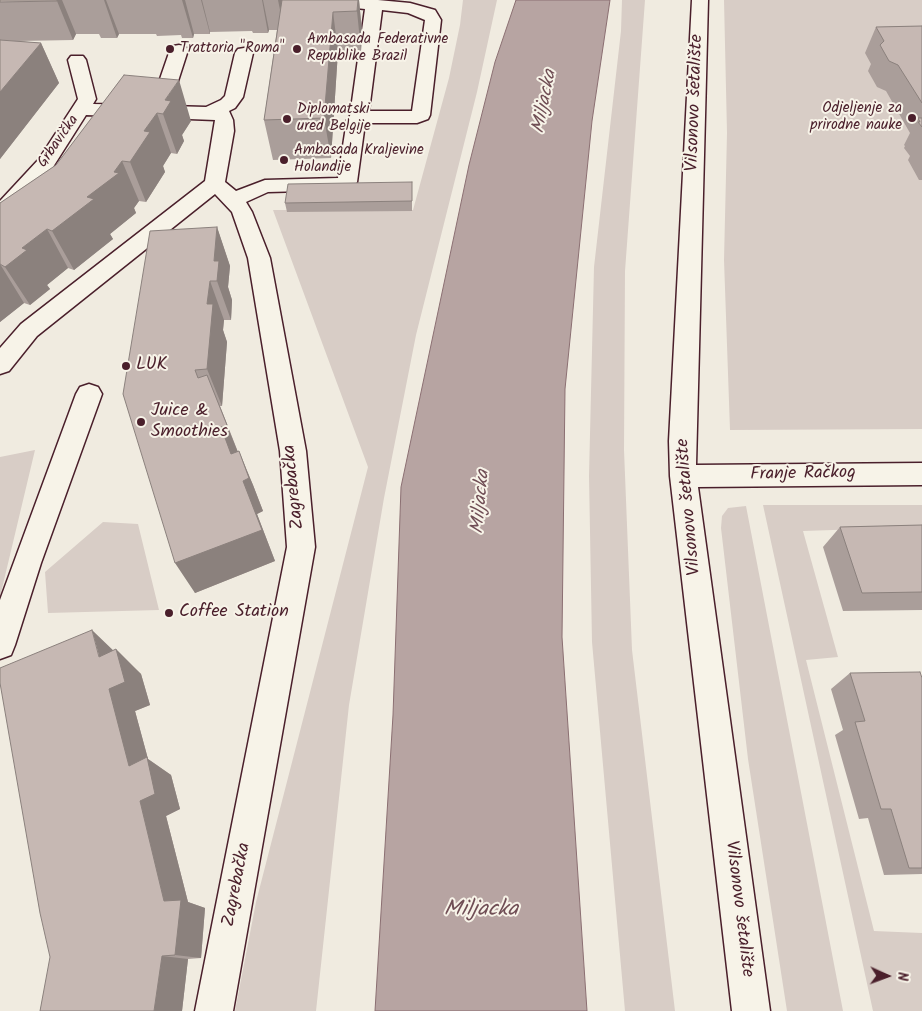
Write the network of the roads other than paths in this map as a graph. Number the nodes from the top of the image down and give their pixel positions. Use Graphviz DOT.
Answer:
graph roads {
  1 [pos="326,0"];
  2 [pos="700,0"];
  3 [pos="374,5"];
  4 [pos="179,50"];
  5 [pos="244,53"];
  6 [pos="77,60"];
  7 [pos="81,110"];
  8 [pos="159,110"];
  9 [pos="212,111"];
  10 [pos="359,117"];
  11 [pos="225,192"];
  12 [pos="0,211"];
  13 [pos="0,365"];
  14 [pos="90,394"];
  15 [pos="922,474"];
  16 [pos="684,476"];
  17 [pos="0,645"];
  18 [pos="214,1011"];
  19 [pos="751,1011"];
  1 -- 3 [label="street"];
  2 -- 16 [label="street, Vilsonovo šetalište"];
  3 -- 10 [label="street"];
  3 -- 10 [label="street"];
  4 -- 8 [label="street"];
  5 -- 9 [label="street"];
  6 -- 7 [label="street, Grbavička"];
  7 -- 8 [label="street"];
  7 -- 12 [label="street, Grbavička"];
  8 -- 9 [label="street"];
  9 -- 11 [label="street"];
  10 -- 11 [label="street"];
  11 -- 13 [label="street"];
  11 -- 18 [label="street, Zagrebačka"];
  14 -- 17 [label="street"];
  15 -- 16 [label="street, Franje Račkog"];
  16 -- 19 [label="street, Vilsonovo šetalište"];
}
